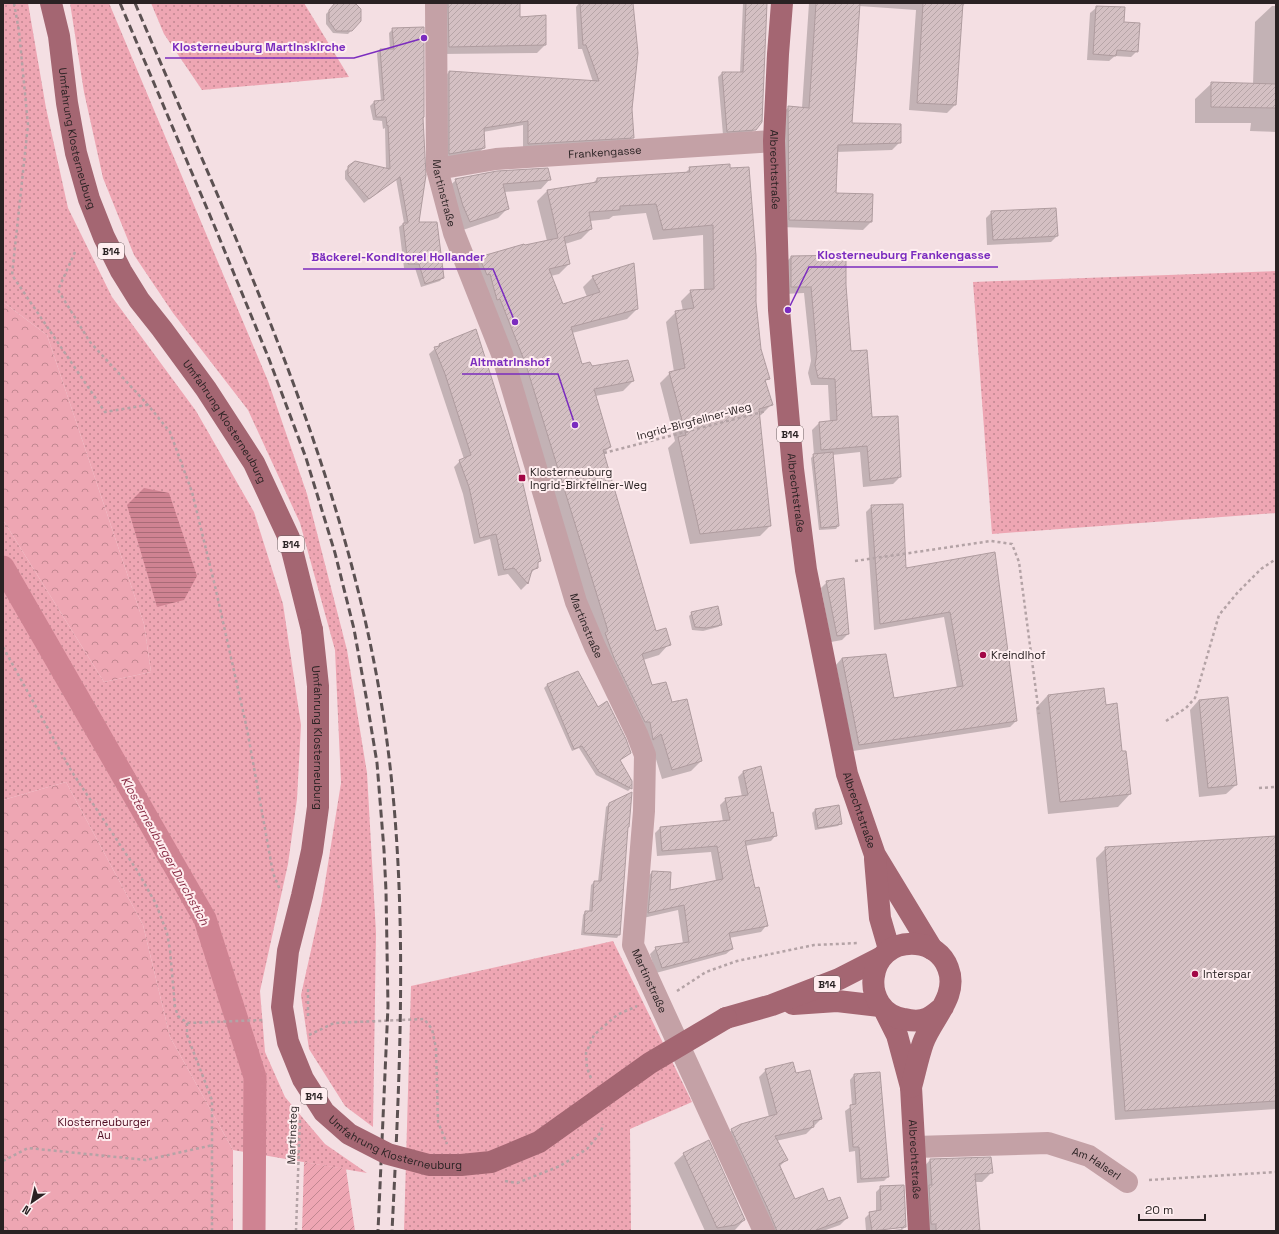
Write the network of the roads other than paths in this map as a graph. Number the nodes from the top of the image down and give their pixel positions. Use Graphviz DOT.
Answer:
graph roads {
  1 [pos="51,3"];
  2 [pos="436,3"];
  3 [pos="782,3"];
  4 [pos="774,141"];
  5 [pos="437,169"];
  6 [pos="875,855"];
  7 [pos="932,949"];
  8 [pos="884,954"];
  9 [pos="772,1005"];
  10 [pos="943,1007"];
  11 [pos="883,1009"];
  12 [pos="911,1087"];
  13 [pos="915,1147"];
  14 [pos="1127,1182"];
  15 [pos="764,1231"];
  16 [pos="919,1231"];
  1 -- 9 [label="main road, Umfahrung Klosterneuburg / B14, bridge"];
  2 -- 5 [label="street, Martinstraße"];
  3 -- 4 [label="main road, Albrechtstraße / B14"];
  4 -- 5 [label="street, Frankengasse"];
  4 -- 6 [label="main road, Albrechtstraße / B14"];
  5 -- 15 [label="street, Martinstraße"];
  6 -- 7 [label="main road, Albrechtstraße / B14"];
  6 -- 8 [label="main road, Albrechtstraße / B14"];
  7 -- 8 [label="main road, B14"];
  7 -- 10 [label="main road, B14"];
  8 -- 9 [label="main road, Umfahrung Klosterneuburg / B14"];
  8 -- 11 [label="main road"];
  9 -- 11 [label="main road, Umfahrung Klosterneuburg / B14"];
  10 -- 11 [label="main road, B14"];
  10 -- 12 [label="main road, Albrechtstraße"];
  11 -- 12 [label="main road, Albrechtstraße"];
  12 -- 13 [label="main road, Albrechtstraße"];
  13 -- 14 [label="street, Am Halserl"];
  13 -- 16 [label="main road, Albrechtstraße"];
}
